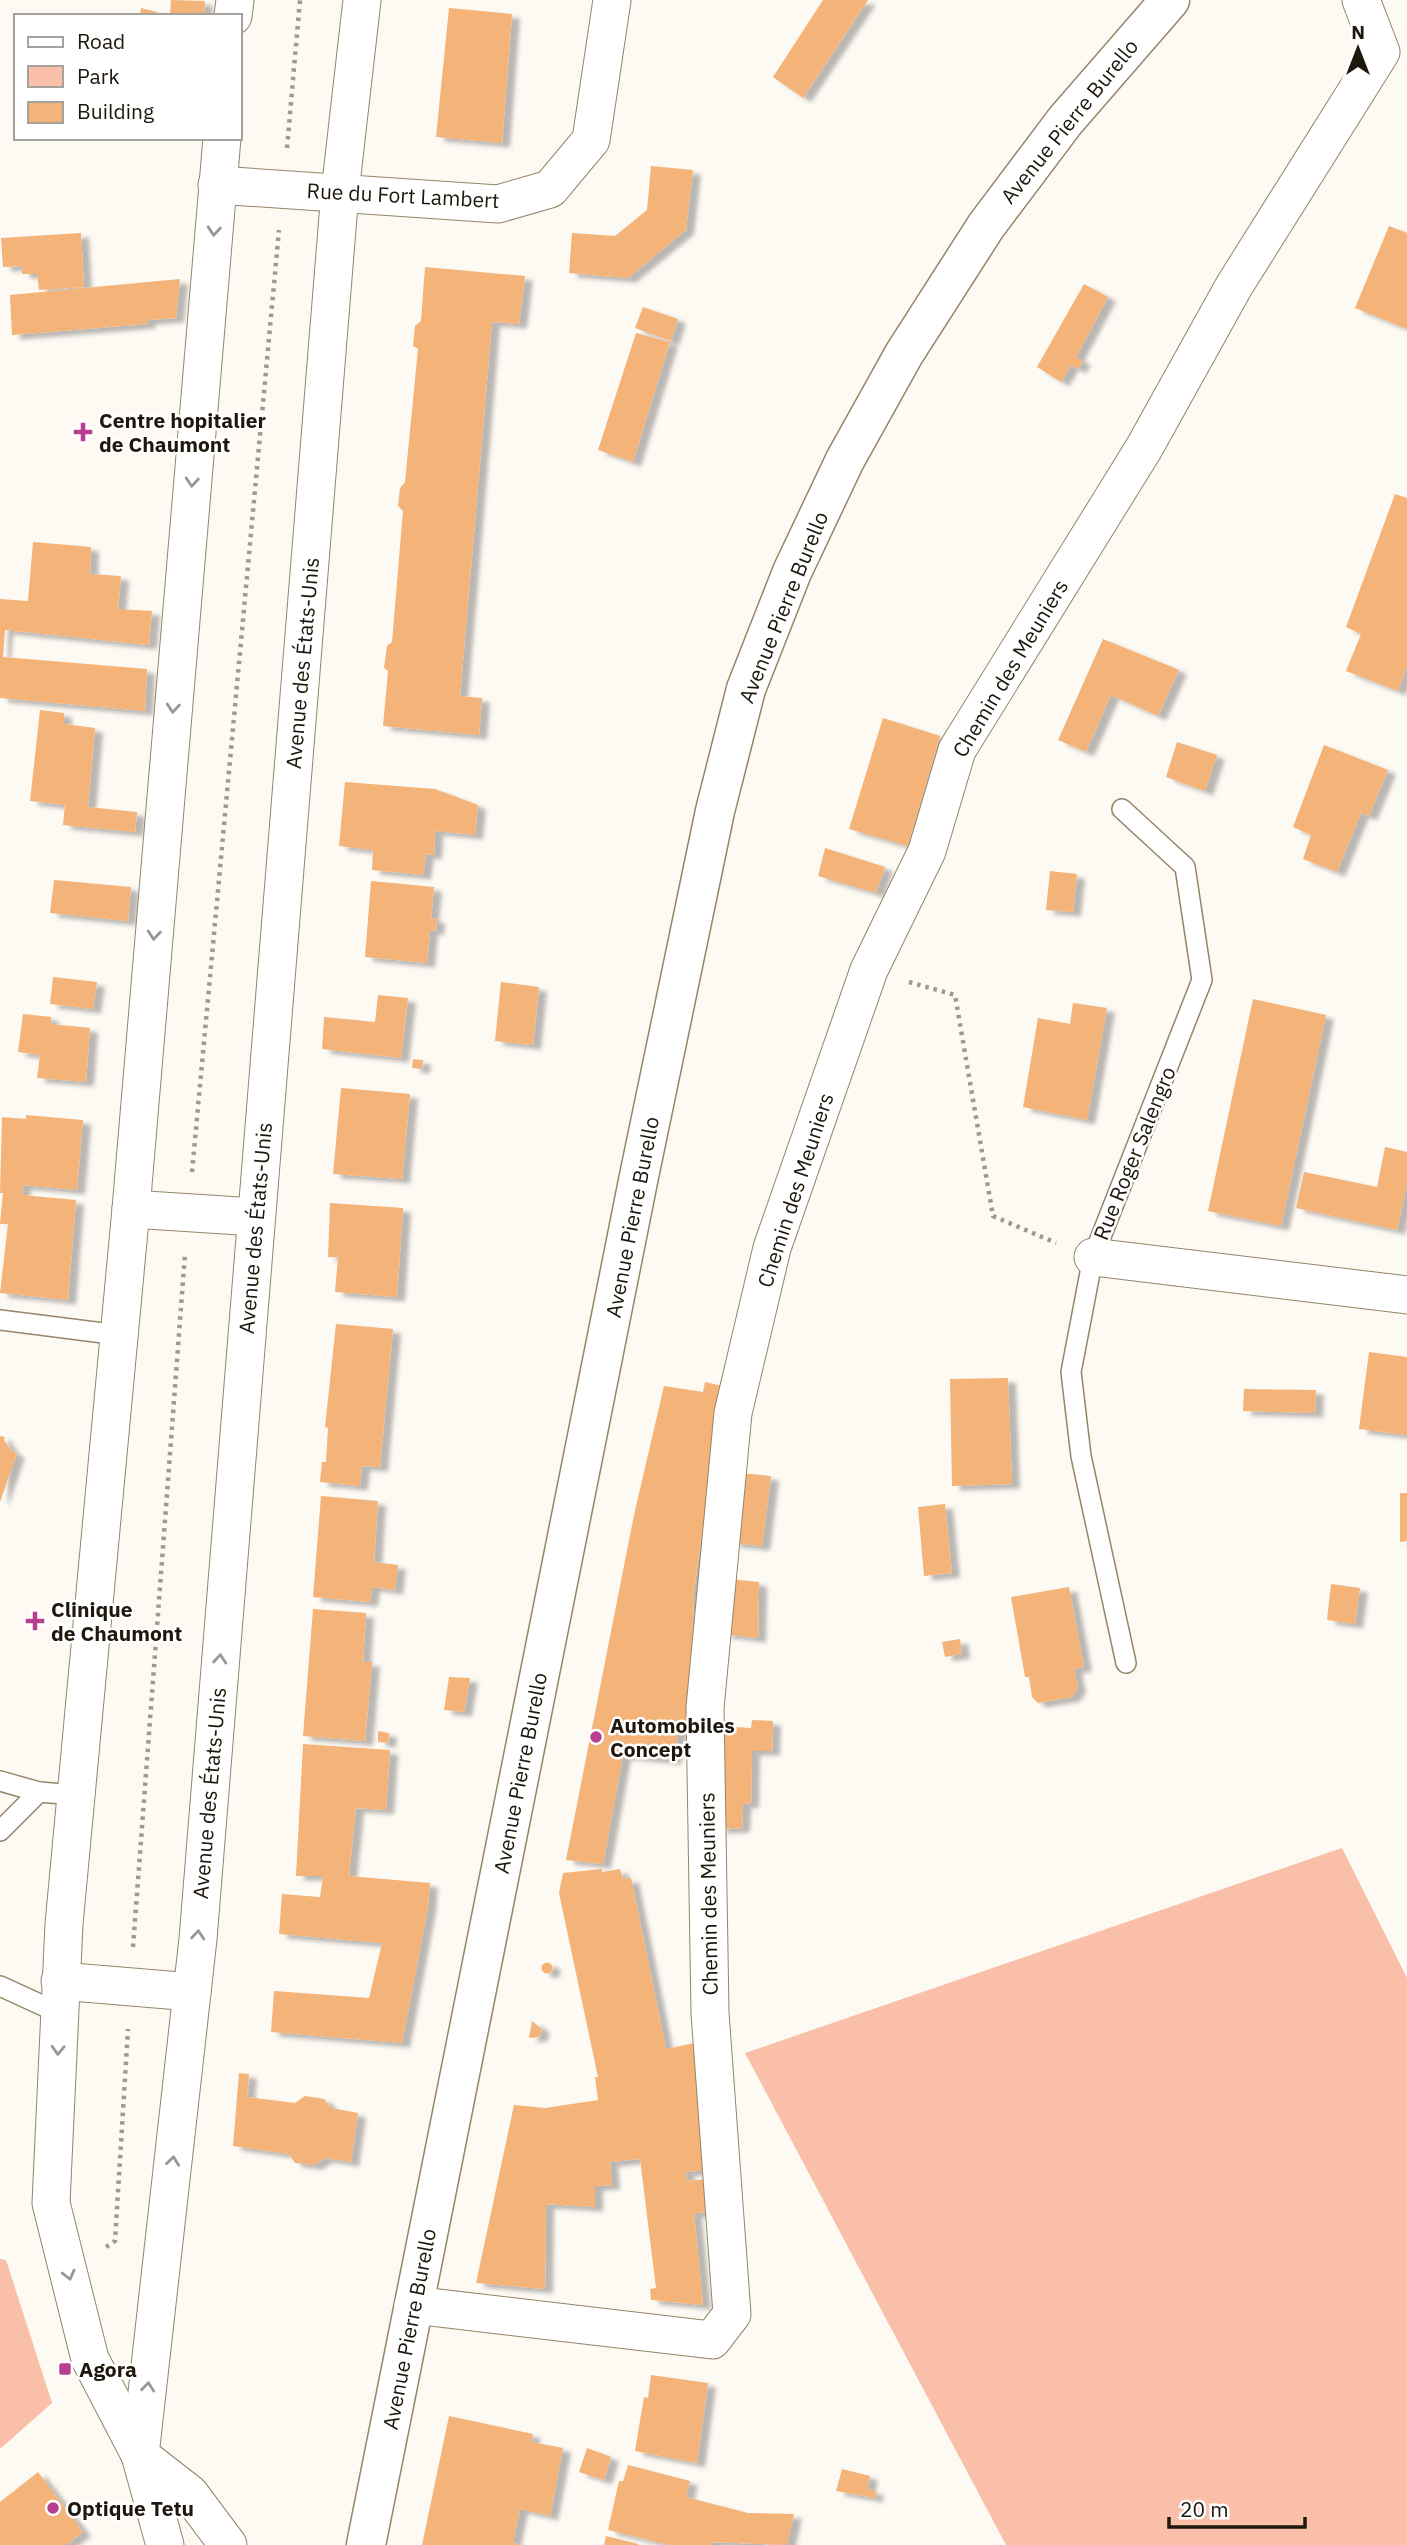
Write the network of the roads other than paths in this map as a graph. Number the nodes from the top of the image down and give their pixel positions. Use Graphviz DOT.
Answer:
graph roads {
  1 [pos="362,0"];
  2 [pos="612,0"];
  3 [pos="1170,0"];
  4 [pos="1361,0"];
  5 [pos="222,140"];
  6 [pos="218,185"];
  7 [pos="340,192"];
  8 [pos="1122,809"];
  9 [pos="131,1209"];
  10 [pos="256,1217"];
  11 [pos="1093,1258"];
  12 [pos="1407,1295"];
  13 [pos="0,1320"];
  14 [pos="119,1335"];
  15 [pos="1126,1663"];
  16 [pos="0,1781"];
  17 [pos="39,1792"];
  18 [pos="76,1795"];
  19 [pos="0,1831"];
  20 [pos="0,1986"];
  21 [pos="192,1992"];
  22 [pos="60,1997"];
  23 [pos="413,2305"];
  24 [pos="140,2455"];
  25 [pos="165,2545"];
  26 [pos="228,2545"];
  27 [pos="366,2545"];
  1 -- 7 [label="street, Avenue des États-Unis"];
  2 -- 7 [label="street, Rue du Fort Lambert"];
  3 -- 23 [label="main road, Avenue Pierre Burello"];
  4 -- 23 [label="street, Chemin des Meuniers"];
  5 -- 6 [label="street, Avenue des États-Unis"];
  6 -- 7 [label="street, Rue du Fort Lambert"];
  6 -- 9 [label="street, Avenue des États-Unis, one-way"];
  7 -- 10 [label="street, Avenue des États-Unis"];
  8 -- 11 [label="lane, Rue Roger Salengro"];
  9 -- 10 [label="street"];
  9 -- 14 [label="street, Avenue des États-Unis"];
  21 -- 10 [label="street, Avenue des États-Unis, one-way"];
  11 -- 12 [label="street, Rue Roger Salengro"];
  11 -- 15 [label="lane"];
  13 -- 14 [label="lane"];
  14 -- 18 [label="street, Avenue des États-Unis"];
  16 -- 17 [label="lane"];
  17 -- 18 [label="lane"];
  17 -- 19 [label="lane"];
  18 -- 22 [label="street, Avenue des États-Unis"];
  20 -- 22 [label="lane"];
  21 -- 22 [label="street"];
  24 -- 21 [label="street, Avenue des États-Unis, one-way"];
  22 -- 24 [label="street, Avenue des États-Unis, one-way"];
  23 -- 27 [label="main road, Avenue Pierre Burello"];
  24 -- 25 [label="street, Avenue des États-Unis"];
  24 -- 26 [label="street, Avenue des États-Unis"];
}
